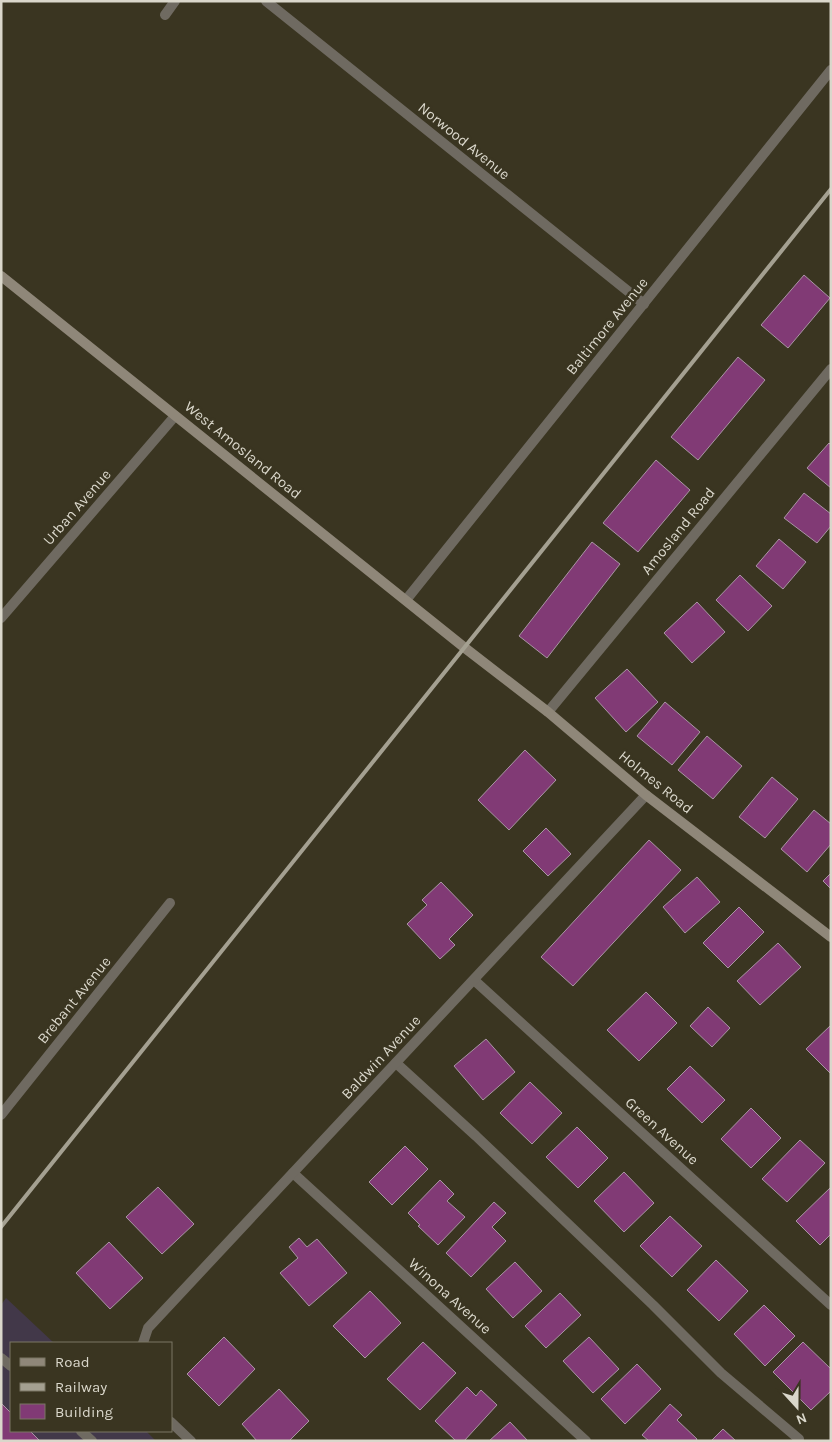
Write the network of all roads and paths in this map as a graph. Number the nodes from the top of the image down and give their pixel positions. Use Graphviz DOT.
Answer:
graph roads {
  1 [pos="175,1"];
  2 [pos="266,1"];
  3 [pos="165,14"];
  4 [pos="831,70"];
  5 [pos="1,276"];
  6 [pos="644,304"];
  7 [pos="831,369"];
  8 [pos="175,416"];
  9 [pos="406,600"];
  10 [pos="1,618"];
  11 [pos="465,648"];
  12 [pos="548,712"];
  13 [pos="646,795"];
  14 [pos="170,903"];
  15 [pos="831,937"];
  16 [pos="474,980"];
  17 [pos="396,1063"];
  18 [pos="1,1114"];
  19 [pos="293,1173"];
  20 [pos="831,1305"];
  21 [pos="143,1342"];
  22 [pos="172,1423"];
  23 [pos="82,1432"];
  24 [pos="799,1439"];
  25 [pos="92,1441"];
  26 [pos="190,1441"];
  27 [pos="586,1441"];
  1 -- 3 [label="street"];
  2 -- 6 [label="street, Norwood Avenue"];
  4 -- 6 [label="street, Baltimore Avenue"];
  5 -- 8 [label="street, West Amosland Road"];
  6 -- 9 [label="street, Baltimore Avenue"];
  7 -- 12 [label="street, Amosland Road"];
  8 -- 9 [label="street, West Amosland Road"];
  8 -- 10 [label="street, Urban Avenue"];
  9 -- 11 [label="street, West Amosland Road"];
  11 -- 12 [label="street, Holmes Road"];
  12 -- 13 [label="street, Holmes Road"];
  13 -- 15 [label="street, Holmes Road"];
  13 -- 16 [label="street, Baldwin Avenue"];
  14 -- 18 [label="street, Brebant Avenue"];
  16 -- 17 [label="street, Baldwin Avenue"];
  16 -- 20 [label="street, Green Avenue"];
  17 -- 19 [label="street, Baldwin Avenue"];
  17 -- 24 [label="street"];
  19 -- 21 [label="street, Baldwin Avenue"];
  19 -- 27 [label="street, Winona Avenue"];
  22 -- 26 [label="street"];
  23 -- 25 [label="street"];
}
